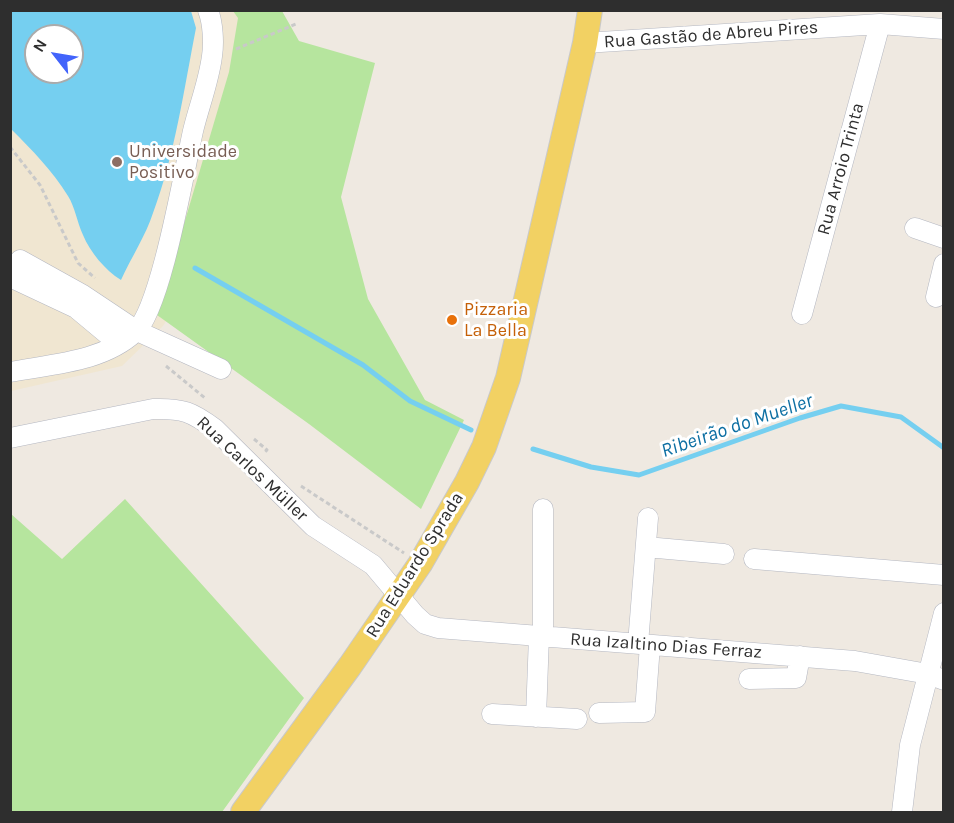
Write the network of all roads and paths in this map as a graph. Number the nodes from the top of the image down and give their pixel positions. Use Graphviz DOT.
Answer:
graph roads {
  1 [pos="208,10"];
  2 [pos="590,10"];
  3 [pos="600,10"];
  4 [pos="296,24"];
  5 [pos="880,24"];
  6 [pos="944,29"];
  7 [pos="585,43"];
  8 [pos="236,50"];
  9 [pos="10,147"];
  10 [pos="915,228"];
  11 [pos="944,238"];
  12 [pos="944,264"];
  13 [pos="14,270"];
  14 [pos="95,279"];
  15 [pos="936,297"];
  16 [pos="802,314"];
  17 [pos="137,331"];
  18 [pos="118,343"];
  19 [pos="157,359"];
  20 [pos="220,369"];
  21 [pos="10,372"];
  22 [pos="212,404"];
  23 [pos="249,435"];
  24 [pos="10,438"];
  25 [pos="260,459"];
  26 [pos="296,483"];
  27 [pos="543,509"];
  28 [pos="648,518"];
  29 [pos="646,548"];
  30 [pos="724,554"];
  31 [pos="754,559"];
  32 [pos="420,564"];
  33 [pos="944,575"];
  34 [pos="398,596"];
  35 [pos="944,613"];
  36 [pos="541,636"];
  37 [pos="644,644"];
  38 [pos="800,656"];
  39 [pos="936,677"];
  40 [pos="748,679"];
  41 [pos="599,713"];
  42 [pos="492,714"];
  43 [pos="536,717"];
  44 [pos="577,719"];
  45 [pos="243,813"];
  46 [pos="902,813"];
  1 -- 17 [label="street"];
  2 -- 7 [label="main road, Rua Eduardo Sprada"];
  3 -- 7 [label="main road, Rua Eduardo Sprada"];
  4 -- 8 [label="path"];
  5 -- 6 [label="street, Rua Gastão de Abreu Pires"];
  5 -- 7 [label="street, Rua Gastão de Abreu Pires"];
  5 -- 16 [label="street, Rua Arroio Trinta"];
  7 -- 32 [label="main road, Rua Eduardo Sprada"];
  9 -- 14 [label="path"];
  10 -- 11 [label="street"];
  12 -- 15 [label="street"];
  13 -- 17 [label="street"];
  13 -- 18 [label="street"];
  17 -- 18 [label="street"];
  17 -- 20 [label="street"];
  18 -- 21 [label="street"];
  19 -- 22 [label="path"];
  23 -- 25 [label="path"];
  24 -- 34 [label="street, Rua Carlos Müller"];
  26 -- 32 [label="path"];
  27 -- 36 [label="street"];
  28 -- 29 [label="street"];
  29 -- 30 [label="street"];
  29 -- 37 [label="street"];
  31 -- 33 [label="street"];
  32 -- 34 [label="main road, Rua Eduardo Sprada"];
  34 -- 36 [label="street, Rua Izaltino Dias Ferraz"];
  34 -- 45 [label="main road, Rua Eduardo Sprada"];
  35 -- 39 [label="street"];
  36 -- 37 [label="street, Rua Izaltino Dias Ferraz"];
  36 -- 43 [label="street"];
  37 -- 38 [label="street, Rua Izaltino Dias Ferraz"];
  37 -- 41 [label="street"];
  38 -- 39 [label="street, Rua Izaltino Dias Ferraz"];
  38 -- 40 [label="street"];
  39 -- 46 [label="street"];
  42 -- 43 [label="street"];
  43 -- 44 [label="street"];
}
